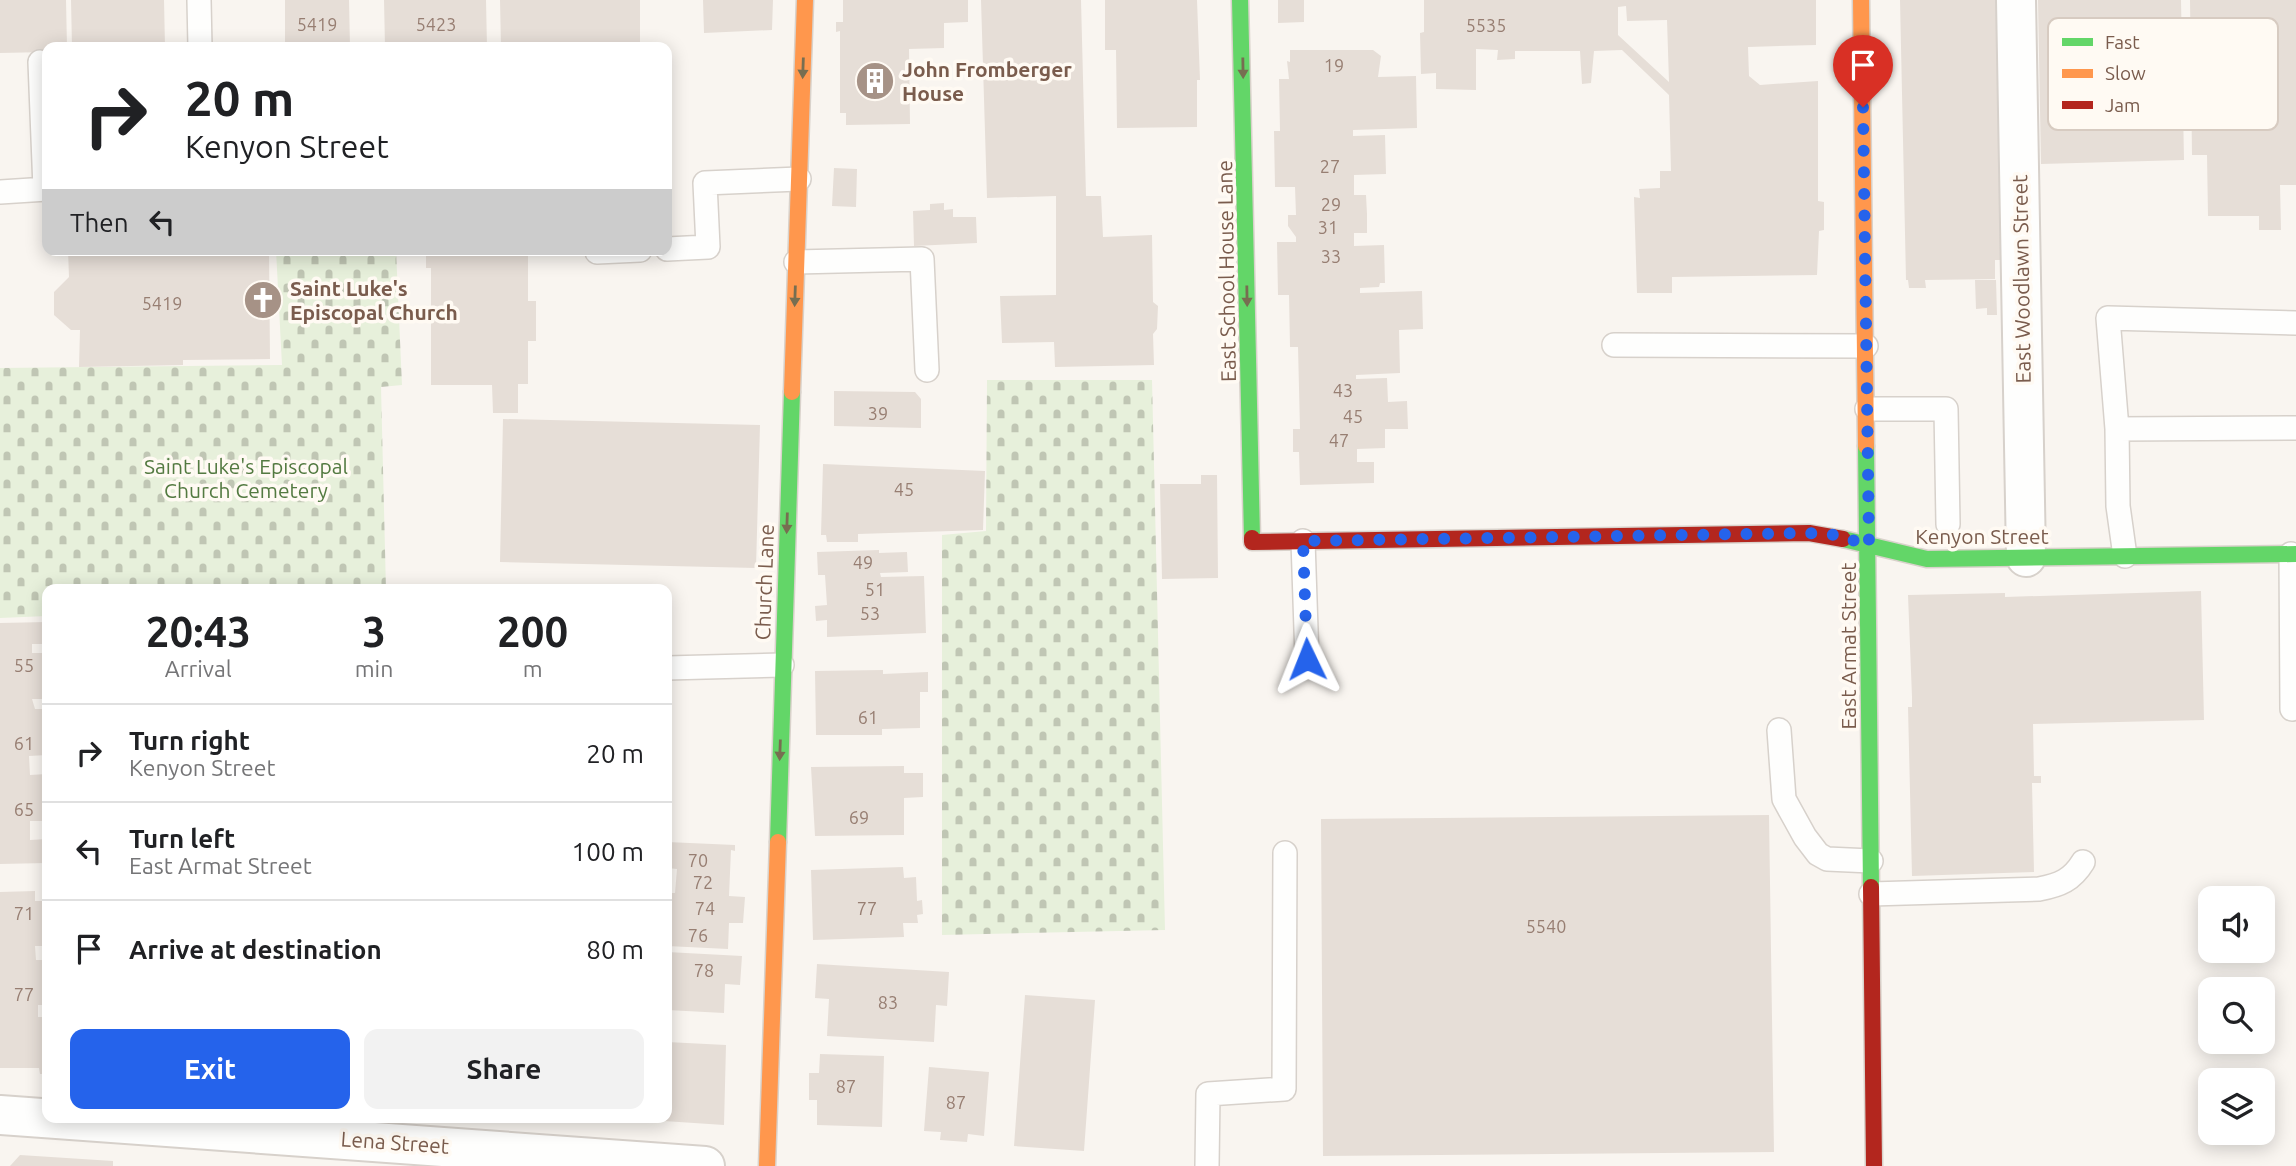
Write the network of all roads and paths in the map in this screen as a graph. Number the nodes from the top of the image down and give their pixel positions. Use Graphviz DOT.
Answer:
graph roads {
  1 [pos="199,0"];
  2 [pos="805,0"];
  3 [pos="1240,0"];
  4 [pos="1861,0"];
  5 [pos="2016,0"];
  6 [pos="200,42"];
  7 [pos="40,62"];
  8 [pos="42,104"];
  9 [pos="799,179"];
  10 [pos="42,189"];
  11 [pos="0,192"];
  12 [pos="672,249"];
  13 [pos="796,262"];
  14 [pos="2296,323"];
  15 [pos="1614,345"];
  16 [pos="1866,346"];
  17 [pos="927,370"];
  18 [pos="1867,409"];
  19 [pos="2296,428"];
  20 [pos="2118,429"];
  21 [pos="1948,524"];
  22 [pos="1303,541"];
  23 [pos="1252,542"];
  24 [pos="1869,545"];
  25 [pos="2294,554"];
  26 [pos="2124,555"];
  27 [pos="2026,558"];
  28 [pos="1307,659"];
  29 [pos="782,665"];
  30 [pos="672,668"];
  31 [pos="2292,709"];
  32 [pos="1780,730"];
  33 [pos="1285,853"];
  34 [pos="1871,861"];
  35 [pos="2083,862"];
  36 [pos="1871,894"];
  37 [pos="0,1115"];
  38 [pos="42,1117"];
  39 [pos="194,1123"];
  40 [pos="242,1125"];
  41 [pos="367,1153"];
  42 [pos="705,1166"];
  43 [pos="767,1166"];
  44 [pos="1207,1166"];
  45 [pos="1874,1166"];
  1 -- 6 [label="lane"];
  2 -- 9 [label="street, Church Lane, one-way"];
  3 -- 23 [label="street, East School House Lane, one-way"];
  4 -- 16 [label="street, East Armat Street"];
  5 -- 27 [label="street, East Woodlawn Street"];
  7 -- 8 [label="lane"];
  9 -- 12 [label="lane"];
  9 -- 13 [label="street, Church Lane"];
  10 -- 11 [label="lane"];
  13 -- 17 [label="lane"];
  13 -- 29 [label="street, Church Lane, one-way"];
  14 -- 20 [label="lane"];
  15 -- 16 [label="lane"];
  16 -- 18 [label="street, East Armat Street"];
  18 -- 21 [label="lane"];
  18 -- 24 [label="street, East Armat Street"];
  19 -- 20 [label="lane"];
  20 -- 26 [label="lane"];
  22 -- 23 [label="street, Kenyon Street"];
  22 -- 24 [label="street, Kenyon Street"];
  22 -- 28 [label="lane"];
  24 -- 27 [label="street, Kenyon Street"];
  24 -- 34 [label="street, East Armat Street"];
  25 -- 26 [label="street, Kenyon Street"];
  25 -- 31 [label="lane"];
  26 -- 27 [label="street, Kenyon Street"];
  29 -- 30 [label="lane"];
  29 -- 43 [label="street, Church Lane, one-way"];
  32 -- 34 [label="lane"];
  33 -- 44 [label="lane"];
  34 -- 36 [label="street, East Armat Street"];
  35 -- 36 [label="lane"];
  36 -- 45 [label="street, East Armat Street"];
  37 -- 38 [label="street, Lena Street"];
  39 -- 40 [label="street, Lena Street"];
  40 -- 41 [label="street, Lena Street"];
  41 -- 42 [label="street, Lena Street"];
}
